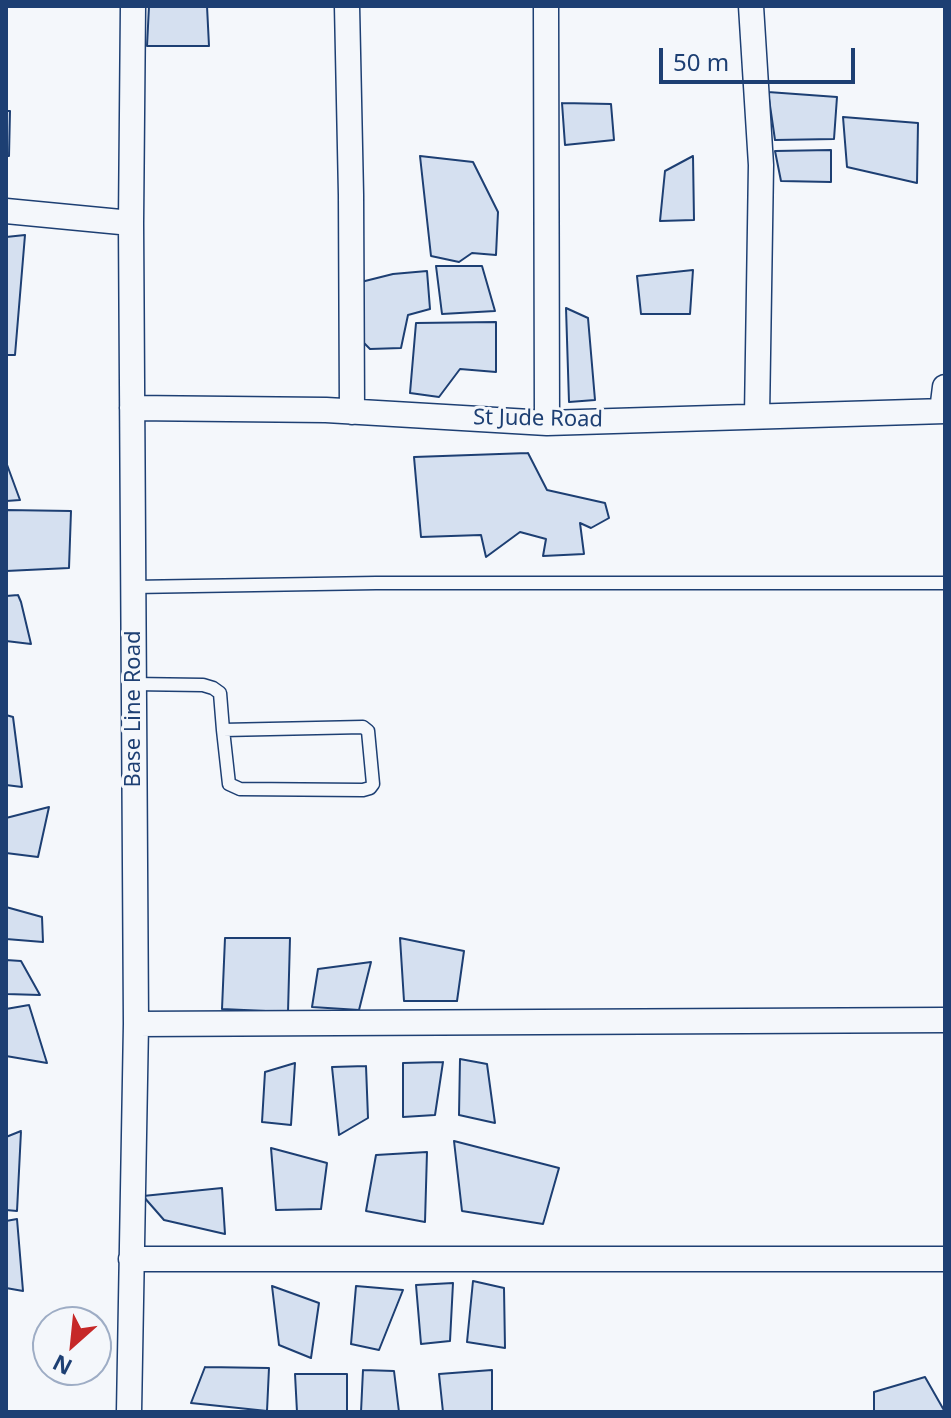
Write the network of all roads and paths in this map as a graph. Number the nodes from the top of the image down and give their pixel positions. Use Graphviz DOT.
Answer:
graph roads {
  1 [pos="133,6"];
  2 [pos="347,6"];
  3 [pos="546,6"];
  4 [pos="751,6"];
  5 [pos="6,211"];
  6 [pos="131,223"];
  7 [pos="945,387"];
  8 [pos="132,408"];
  9 [pos="944,411"];
  10 [pos="352,412"];
  11 [pos="757,416"];
  12 [pos="547,423"];
  13 [pos="945,583"];
  14 [pos="133,587"];
  15 [pos="133,684"];
  16 [pos="223,730"];
  17 [pos="945,1020"];
  18 [pos="136,1024"];
  19 [pos="131,1259"];
  20 [pos="945,1259"];
  21 [pos="129,1412"];
  1 -- 6 [label="street, Base Line Road"];
  2 -- 10 [label="street"];
  3 -- 12 [label="street"];
  4 -- 11 [label="street"];
  5 -- 6 [label="street"];
  6 -- 8 [label="street, Base Line Road"];
  7 -- 9 [label="street"];
  8 -- 10 [label="street, St Jude Road"];
  8 -- 14 [label="street, Base Line Road"];
  9 -- 11 [label="street, St Jude Road"];
  10 -- 12 [label="street, St Jude Road"];
  11 -- 12 [label="street, St Jude Road"];
  13 -- 14 [label="lane"];
  14 -- 15 [label="street, Base Line Road"];
  15 -- 16 [label="lane"];
  15 -- 18 [label="street, Base Line Road"];
  16 -- 16 [label="lane"];
  17 -- 18 [label="street"];
  18 -- 19 [label="street, Base Line Road"];
  19 -- 20 [label="street"];
  19 -- 21 [label="street, Base Line Road"];
}
